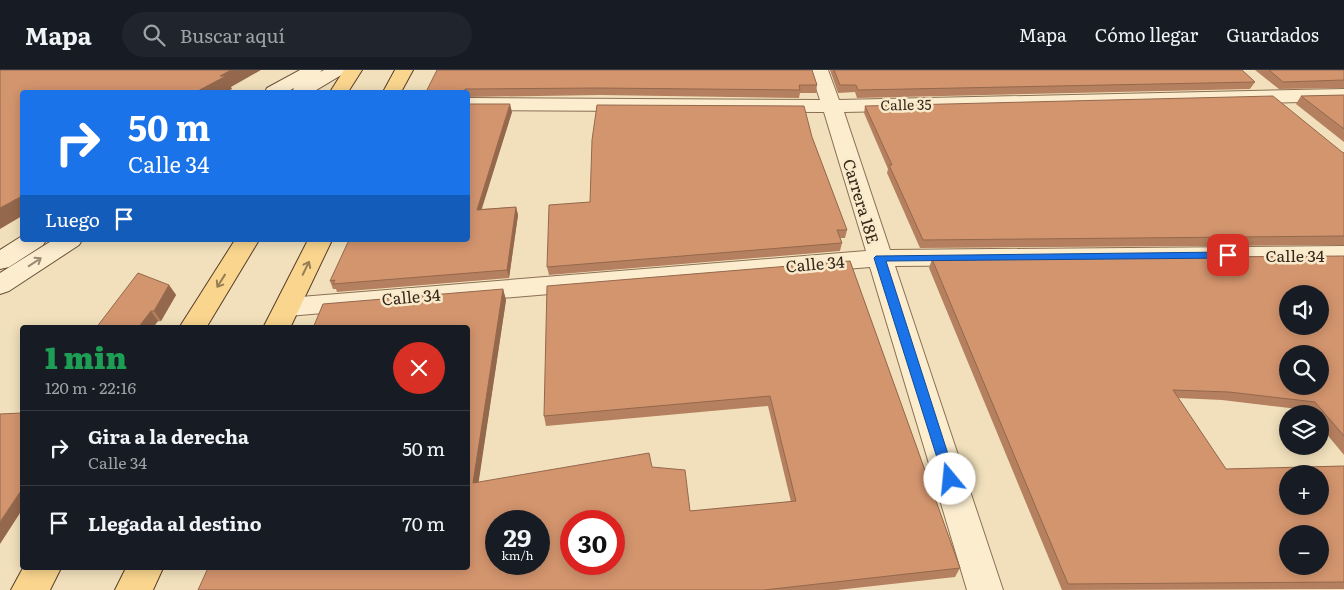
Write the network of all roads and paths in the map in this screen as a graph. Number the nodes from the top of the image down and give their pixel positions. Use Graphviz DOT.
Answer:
graph roads {
  1 [pos="313,70"];
  2 [pos="337,70"];
  3 [pos="353,70"];
  4 [pos="404,70"];
  5 [pos="819,70"];
  6 [pos="1254,80"];
  7 [pos="278,90"];
  8 [pos="304,90"];
  9 [pos="340,90"];
  10 [pos="393,90"];
  11 [pos="1344,95"];
  12 [pos="1272,96"];
  13 [pos="470,104"];
  14 [pos="832,106"];
  15 [pos="1294,114"];
  16 [pos="31,242"];
  17 [pos="67,242"];
  18 [pos="246,242"];
  19 [pos="319,242"];
  20 [pos="1344,254"];
  21 [pos="880,258"];
  22 [pos="0,261"];
  23 [pos="0,285"];
  24 [pos="282,317"];
  25 [pos="194,325"];
  26 [pos="42,570"];
  27 [pos="144,570"];
  28 [pos="29,590"];
  29 [pos="132,590"];
  30 [pos="985,590"];
  1 -- 7 [label="street"];
  2 -- 8 [label="street"];
  3 -- 9 [label="main road"];
  4 -- 10 [label="main road"];
  5 -- 14 [label="street, Carrera 18E"];
  6 -- 12 [label="street"];
  11 -- 12 [label="street, Calle 35"];
  12 -- 14 [label="street, Calle 35"];
  12 -- 15 [label="street"];
  13 -- 14 [label="street, Calle 35"];
  14 -- 21 [label="street, Carrera 18E"];
  16 -- 22 [label="street"];
  23 -- 17 [label="street, one-way"];
  18 -- 25 [label="main road, one-way"];
  24 -- 19 [label="main road, one-way"];
  20 -- 21 [label="street, Calle 34"];
  21 -- 24 [label="street, Calle 34"];
  21 -- 30 [label="street, Carrera 18E"];
  26 -- 28 [label="main road"];
  27 -- 29 [label="main road"];
}
